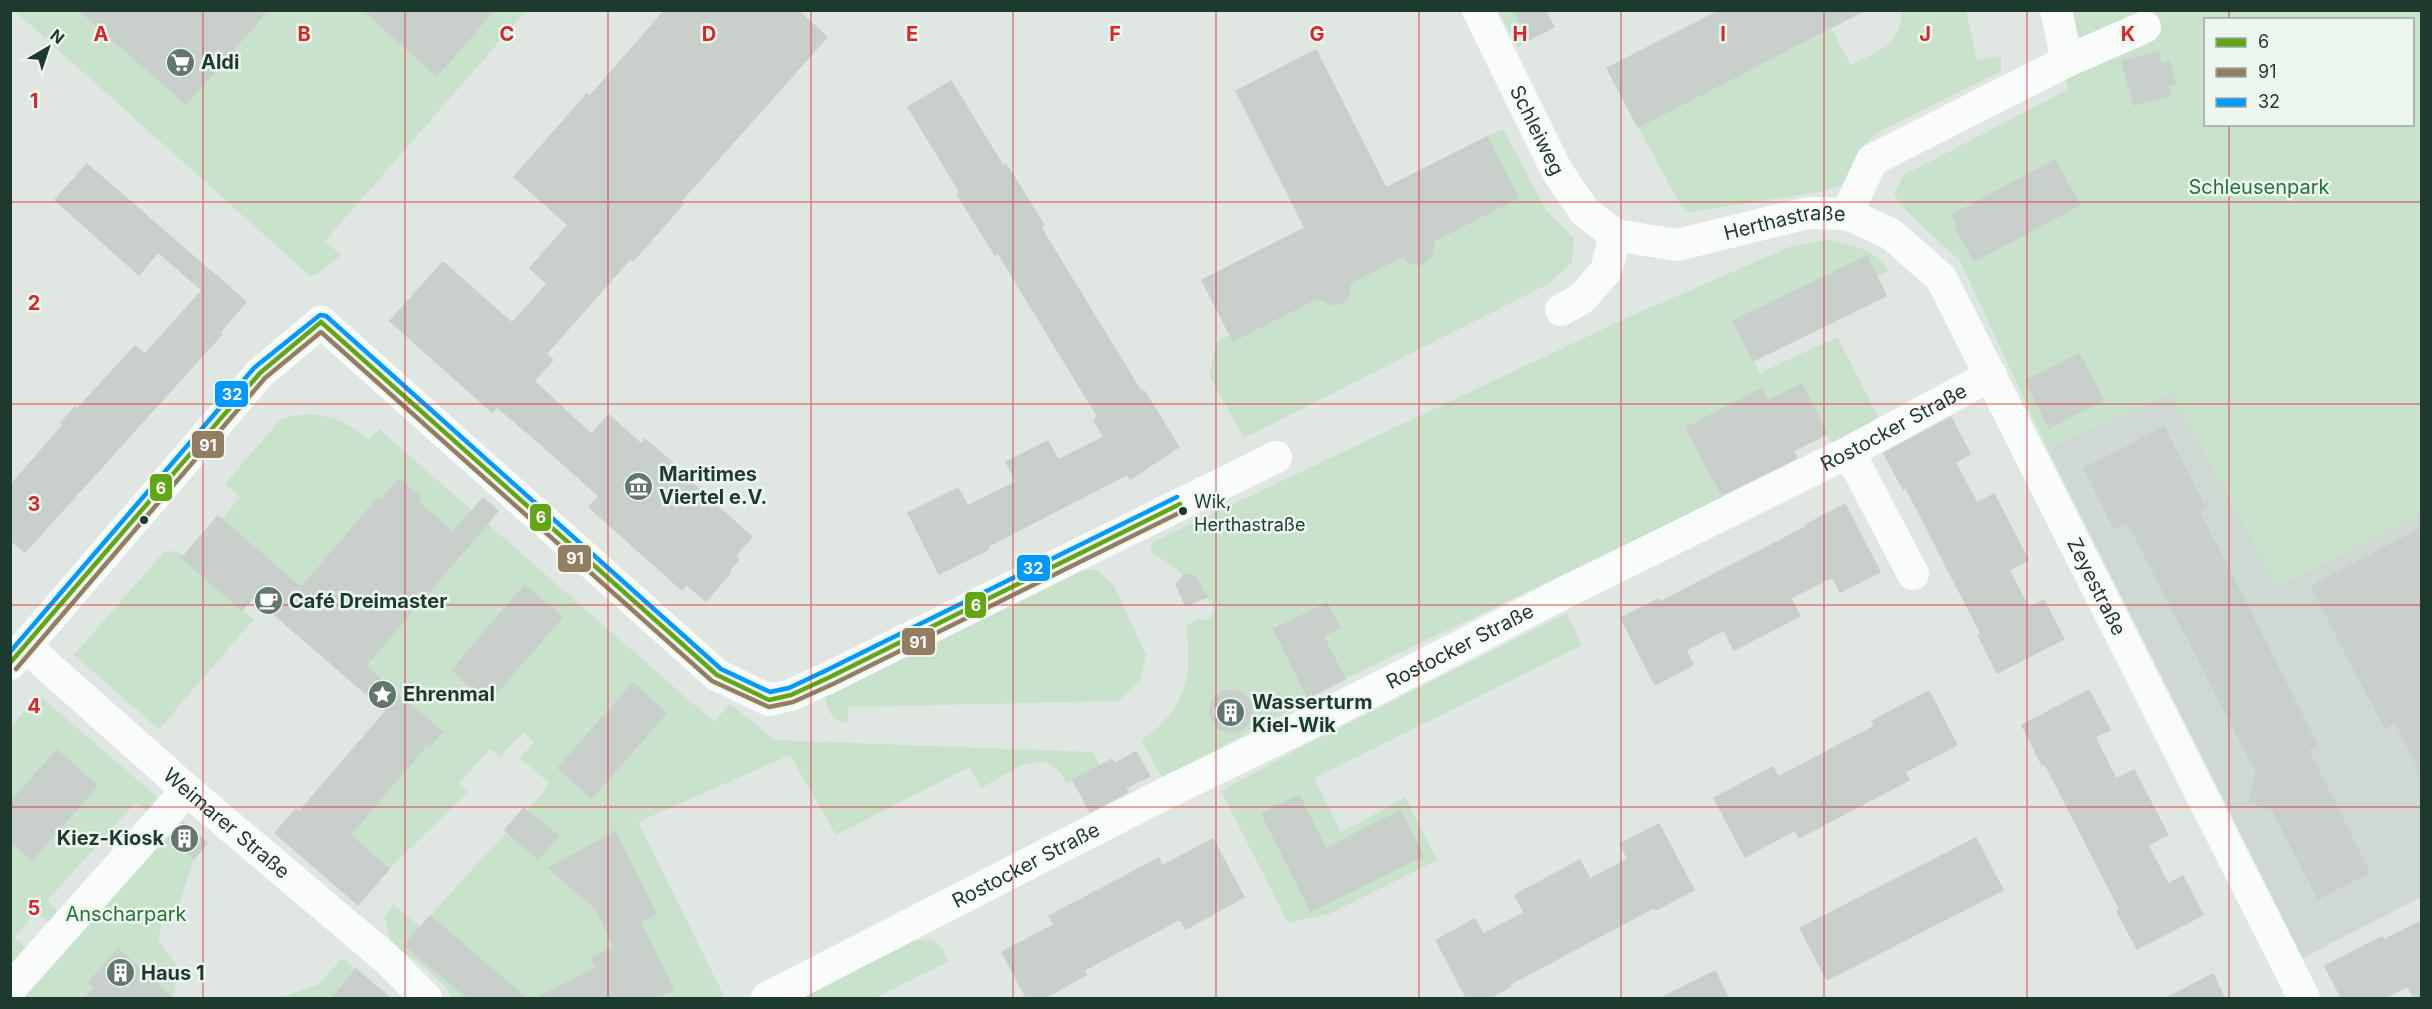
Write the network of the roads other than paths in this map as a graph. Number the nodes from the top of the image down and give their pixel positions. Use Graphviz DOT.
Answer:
graph roads {
  1 [pos="1478,10"];
  2 [pos="2056,10"];
  3 [pos="2145,27"];
  4 [pos="2067,61"];
  5 [pos="1847,214"];
  6 [pos="1615,235"];
  7 [pos="1561,310"];
  8 [pos="1991,375"];
  9 [pos="1850,452"];
  10 [pos="1276,457"];
  11 [pos="1913,574"];
  12 [pos="18,656"];
  13 [pos="187,790"];
  14 [pos="10,989"];
  15 [pos="426,999"];
  16 [pos="767,999"];
  17 [pos="2304,999"];
  1 -- 6 [label="street, Schleiweg"];
  2 -- 4 [label="street"];
  3 -- 4 [label="street, Herthastraße"];
  4 -- 5 [label="street, Herthastraße"];
  5 -- 6 [label="street, Herthastraße"];
  5 -- 8 [label="street, Zeyestraße"];
  6 -- 7 [label="street"];
  8 -- 9 [label="street, Rostocker Straße"];
  8 -- 17 [label="street, Zeyestraße"];
  9 -- 11 [label="street"];
  9 -- 16 [label="street, Rostocker Straße"];
  10 -- 12 [label="street"];
  12 -- 13 [label="street, Weimarer Straße"];
  13 -- 14 [label="street"];
  13 -- 15 [label="street, Weimarer Straße"];
}
